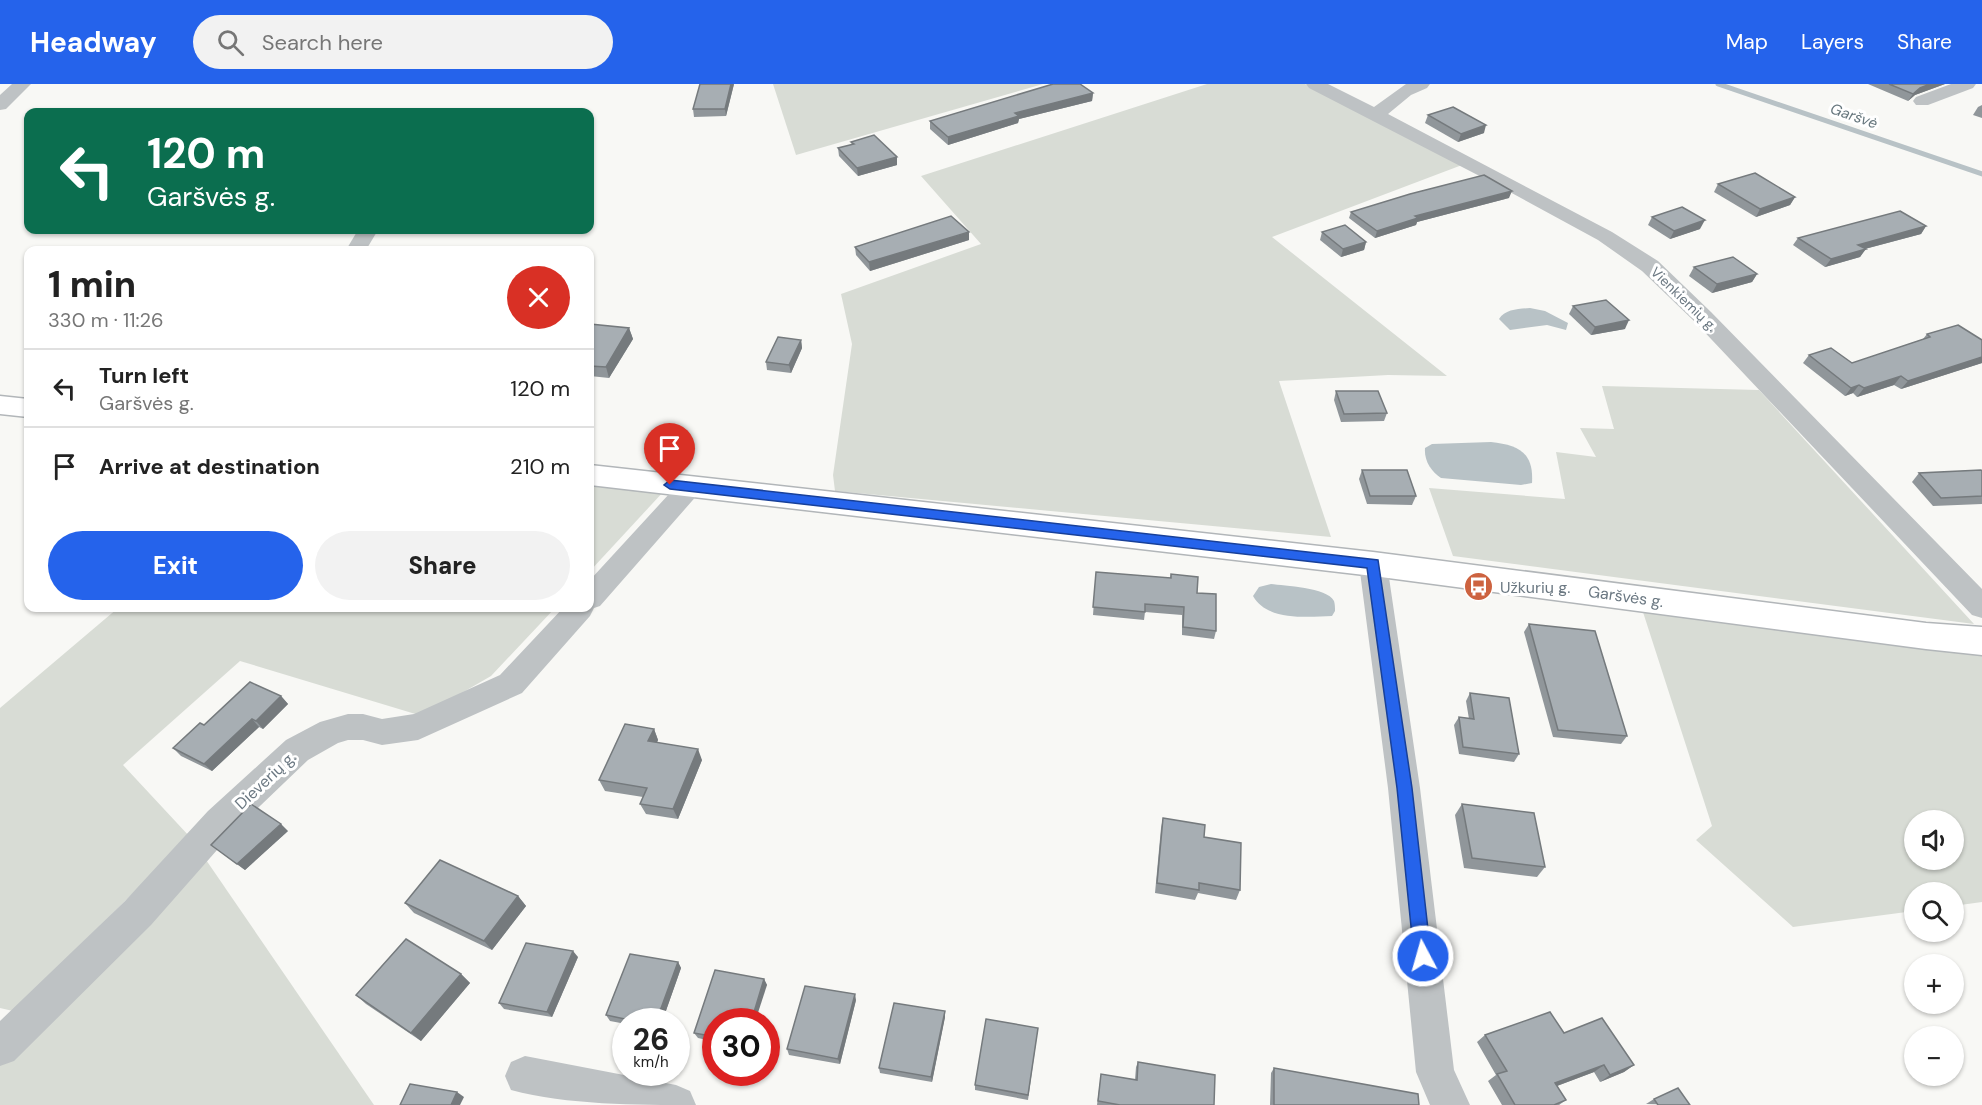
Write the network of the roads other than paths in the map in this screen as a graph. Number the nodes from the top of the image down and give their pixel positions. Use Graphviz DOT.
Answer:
graph roads {
  1 [pos="1315,84"];
  2 [pos="1421,84"];
  3 [pos="1967,84"];
  4 [pos="13,87"];
  5 [pos="1922,101"];
  6 [pos="0,105"];
  7 [pos="1376,115"];
  8 [pos="0,405"];
  9 [pos="24,408"];
  10 [pos="594,475"];
  11 [pos="690,487"];
  12 [pos="1373,564"];
  13 [pos="594,594"];
  14 [pos="1982,607"];
  15 [pos="576,612"];
  16 [pos="1982,641"];
  17 [pos="0,1047"];
  18 [pos="525,1076"];
  19 [pos="676,1105"];
  20 [pos="1450,1105"];
  1 -- 7 [label="street, Vienkiemių g."];
  2 -- 7 [label="street"];
  3 -- 5 [label="street"];
  4 -- 6 [label="street"];
  7 -- 14 [label="street, Vienkiemių g."];
  8 -- 9 [label="main road"];
  10 -- 11 [label="main road, Garšvės g."];
  11 -- 12 [label="main road, Garšvės g."];
  11 -- 13 [label="street"];
  12 -- 16 [label="main road, Garšvės g."];
  12 -- 20 [label="street"];
  15 -- 17 [label="street, Dieverių g."];
  18 -- 19 [label="street"];
}
